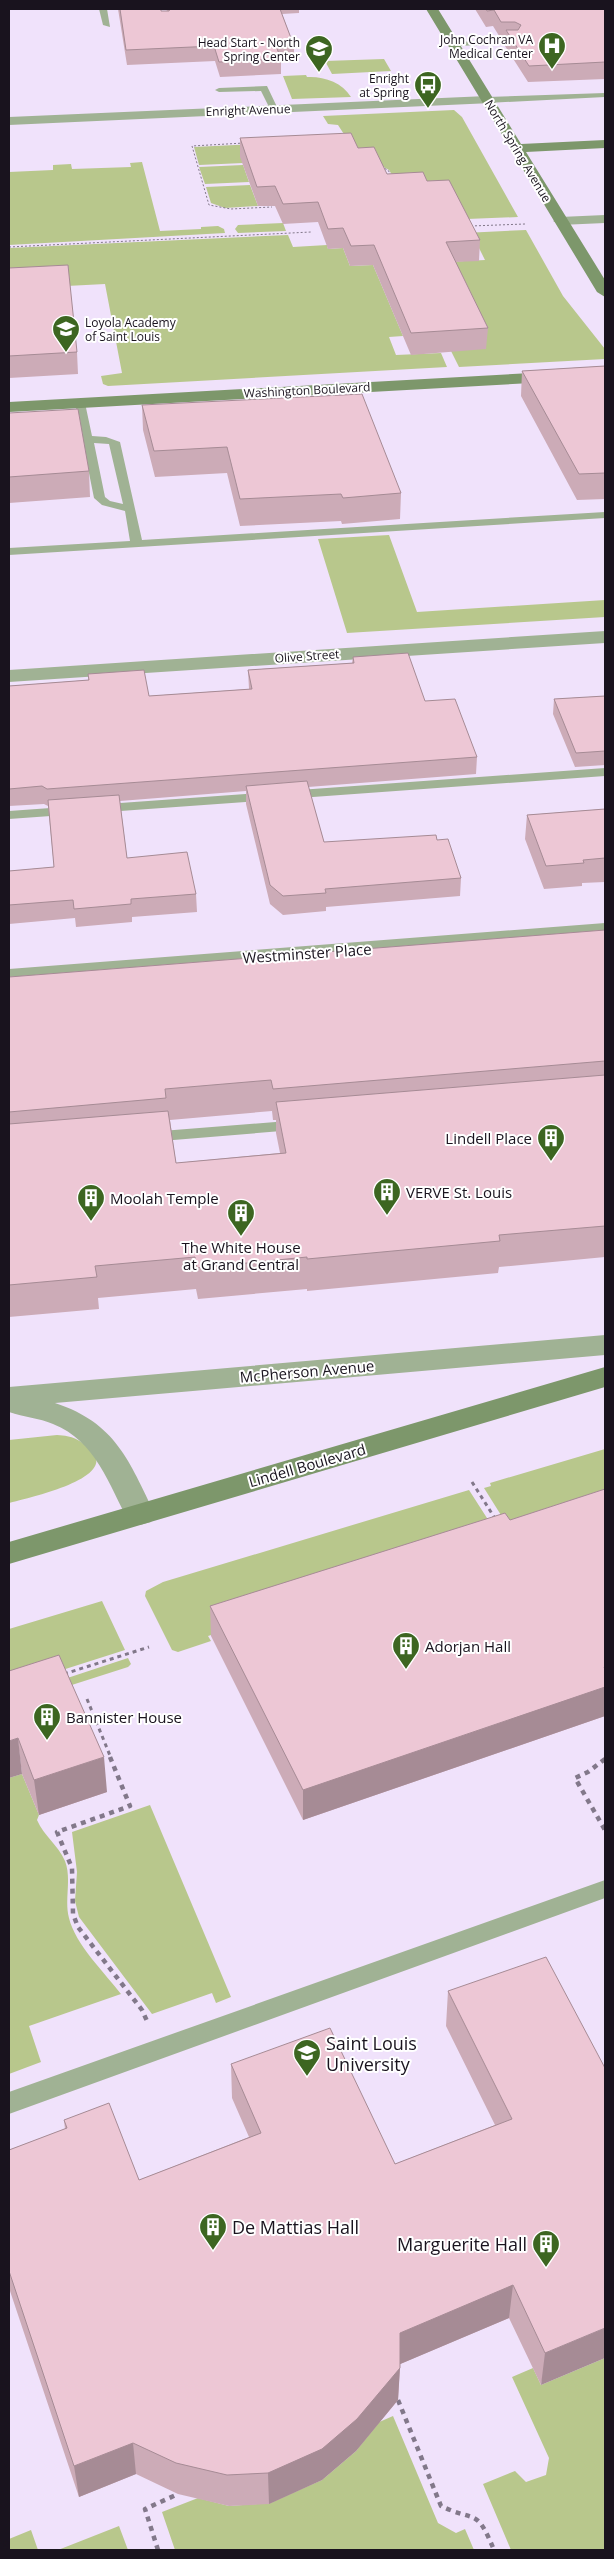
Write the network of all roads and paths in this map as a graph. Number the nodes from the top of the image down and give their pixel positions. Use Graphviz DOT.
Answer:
graph roads {
  1 [pos="103,9"];
  2 [pos="432,9"];
  3 [pos="106,25"];
  4 [pos="514,42"];
  5 [pos="453,44"];
  6 [pos="219,90"];
  7 [pos="605,95"];
  8 [pos="487,100"];
  9 [pos="274,109"];
  10 [pos="9,120"];
  11 [pos="252,143"];
  12 [pos="605,144"];
  13 [pos="517,148"];
  14 [pos="374,165"];
  15 [pos="394,180"];
  16 [pos="272,207"];
  17 [pos="605,218"];
  18 [pos="560,221"];
  19 [pos="525,224"];
  20 [pos="467,226"];
  21 [pos="311,232"];
  22 [pos="9,247"];
  23 [pos="605,291"];
  24 [pos="605,374"];
  25 [pos="80,403"];
  26 [pos="9,407"];
  27 [pos="88,439"];
  28 [pos="130,509"];
  29 [pos="605,515"];
  30 [pos="137,544"];
  31 [pos="9,552"];
  32 [pos="605,636"];
  33 [pos="9,676"];
  34 [pos="605,772"];
  35 [pos="9,815"];
  36 [pos="605,930"];
  37 [pos="9,976"];
  38 [pos="317,1123"];
  39 [pos="138,1138"];
  40 [pos="605,1345"];
  41 [pos="605,1377"];
  42 [pos="9,1397"];
  43 [pos="9,1403"];
  44 [pos="472,1482"];
  45 [pos="140,1514"];
  46 [pos="502,1528"];
  47 [pos="9,1553"];
  48 [pos="149,1648"];
  49 [pos="55,1677"];
  50 [pos="87,1699"];
  51 [pos="605,1759"];
  52 [pos="605,1830"];
  53 [pos="605,1889"];
  54 [pos="159,2050"];
  55 [pos="9,2103"];
  56 [pos="398,2400"];
  57 [pos="178,2494"];
  58 [pos="158,2550"];
  59 [pos="494,2550"];
  1 -- 3 [label="lane"];
  2 -- 5 [label="street, North Spring Avenue"];
  4 -- 5 [label="lane"];
  5 -- 8 [label="street, North Spring Avenue"];
  6 -- 9 [label="lane"];
  7 -- 8 [label="lane"];
  8 -- 9 [label="street, Enright Avenue"];
  8 -- 13 [label="street, North Spring Avenue"];
  9 -- 10 [label="street, Enright Avenue"];
  11 -- 16 [label="path"];
  12 -- 13 [label="street"];
  13 -- 18 [label="street, North Spring Avenue"];
  14 -- 15 [label="path"];
  17 -- 18 [label="street"];
  18 -- 23 [label="street, North Spring Avenue"];
  19 -- 20 [label="path"];
  21 -- 22 [label="path"];
  24 -- 25 [label="street, Washington Boulevard"];
  25 -- 26 [label="street, Washington Boulevard"];
  25 -- 27 [label="lane"];
  27 -- 28 [label="lane"];
  27 -- 28 [label="lane"];
  28 -- 30 [label="lane"];
  29 -- 30 [label="lane"];
  30 -- 31 [label="lane"];
  32 -- 33 [label="street, Olive Street"];
  34 -- 35 [label="lane"];
  36 -- 37 [label="street, Westminster Place"];
  38 -- 39 [label="lane"];
  40 -- 42 [label="street, McPherson Avenue"];
  41 -- 45 [label="street, Lindell Boulevard"];
  43 -- 45 [label="street"];
  44 -- 46 [label="path"];
  45 -- 47 [label="street, Lindell Boulevard"];
  48 -- 49 [label="path"];
  50 -- 54 [label="path"];
  51 -- 52 [label="path"];
  53 -- 54 [label="lane"];
  54 -- 55 [label="lane"];
  56 -- 59 [label="path"];
  57 -- 58 [label="path"];
}
